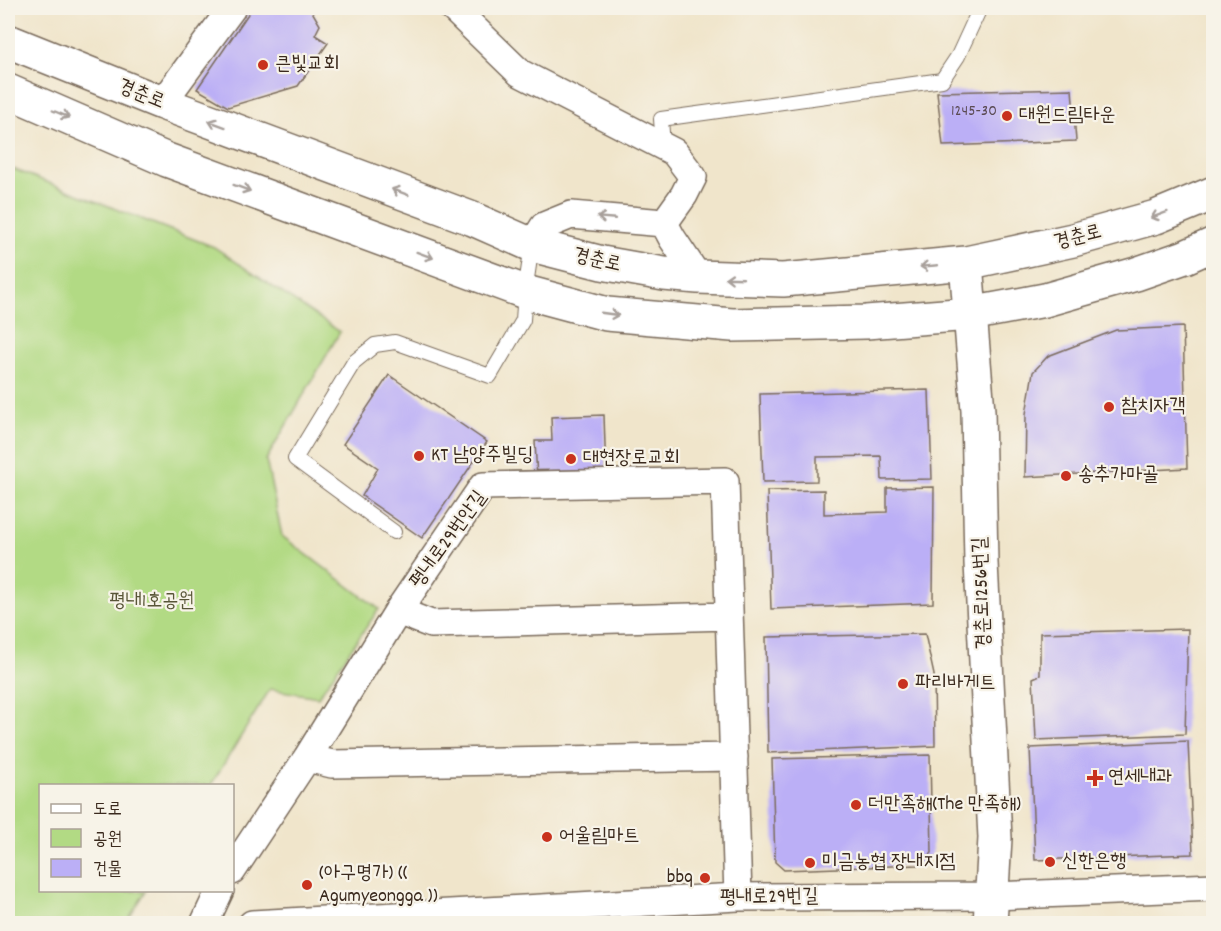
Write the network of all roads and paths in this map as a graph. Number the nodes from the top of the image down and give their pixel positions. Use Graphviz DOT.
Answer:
graph roads {
  1 [pos="232,8"];
  2 [pos="453,8"];
  3 [pos="980,8"];
  4 [pos="8,41"];
  5 [pos="8,91"];
  6 [pos="162,103"];
  7 [pos="663,146"];
  8 [pos="1214,193"];
  9 [pos="664,223"];
  10 [pos="1214,244"];
  11 [pos="532,245"];
  12 [pos="966,262"];
  13 [pos="698,277"];
  14 [pos="525,292"];
  15 [pos="970,314"];
  16 [pos="394,532"];
  17 [pos="398,611"];
  18 [pos="729,616"];
  19 [pos="734,757"];
  20 [pos="307,758"];
  21 [pos="234,868"];
  22 [pos="1214,887"];
  23 [pos="220,892"];
  24 [pos="738,897"];
  25 [pos="991,910"];
  26 [pos="519,916"];
  27 [pos="204,924"];
  28 [pos="252,924"];
  1 -- 6 [label="street"];
  2 -- 7 [label="street"];
  3 -- 7 [label="lane"];
  4 -- 6 [label="street, 경춘로"];
  5 -- 14 [label="street, one-way"];
  11 -- 6 [label="street, 경춘로, one-way"];
  7 -- 9 [label="street"];
  8 -- 12 [label="street, 경춘로, one-way"];
  9 -- 11 [label="street, one-way"];
  9 -- 13 [label="street"];
  10 -- 15 [label="street"];
  11 -- 13 [label="street, 경춘로"];
  11 -- 14 [label="lane"];
  12 -- 13 [label="street, 경춘로, one-way"];
  12 -- 15 [label="street, 경춘로1256번길"];
  14 -- 15 [label="street, one-way"];
  14 -- 16 [label="lane"];
  15 -- 25 [label="street, 경춘로1256번길"];
  17 -- 18 [label="street"];
  17 -- 18 [label="street, 평내로29번안길"];
  17 -- 20 [label="street, 평내로29번안길"];
  18 -- 19 [label="street, 평내로29번안길"];
  19 -- 20 [label="street"];
  19 -- 24 [label="street, 평내로29번안길"];
  20 -- 21 [label="street, 평내로29번안길"];
  22 -- 25 [label="street, 평내로29번길"];
  23 -- 27 [label="street"];
  24 -- 25 [label="street, 평내로29번길"];
  24 -- 26 [label="street, 평내로29번길"];
  26 -- 28 [label="street, 평내로29번길"];
}
